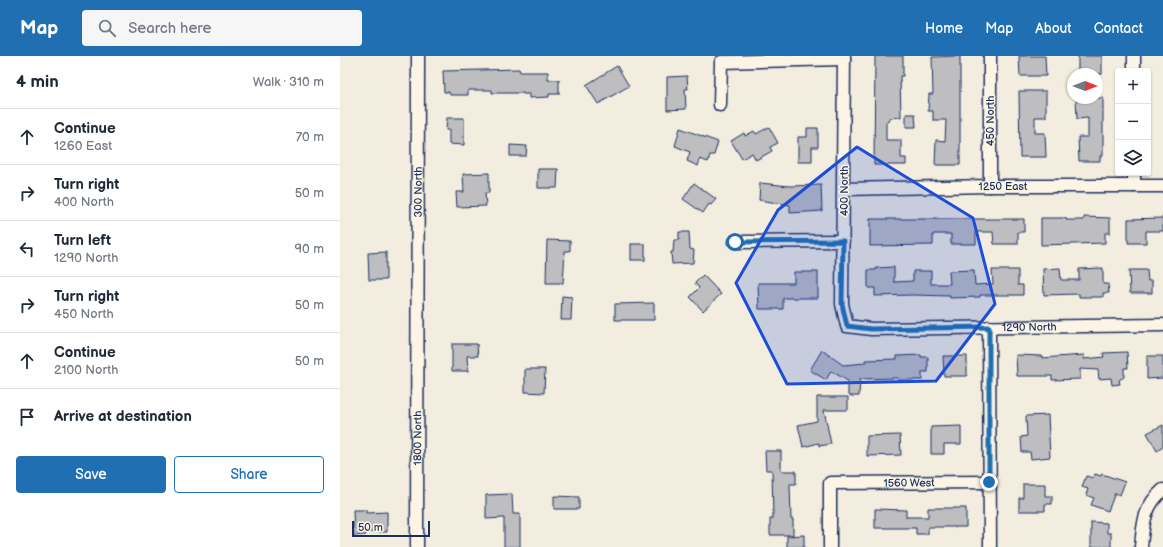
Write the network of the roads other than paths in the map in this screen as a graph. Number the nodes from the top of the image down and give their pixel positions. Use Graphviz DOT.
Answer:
graph roads {
  1 [pos="418,56"];
  2 [pos="990,56"];
  3 [pos="1134,56"];
  4 [pos="844,58"];
  5 [pos="1134,68"];
  6 [pos="720,105"];
  7 [pos="1134,176"];
  8 [pos="990,186"];
  9 [pos="1134,186"];
  10 [pos="1163,186"];
  11 [pos="844,189"];
  12 [pos="843,241"];
  13 [pos="735,242"];
  14 [pos="1163,325"];
  15 [pos="847,326"];
  16 [pos="989,327"];
  17 [pos="419,328"];
  18 [pos="989,482"];
  19 [pos="1159,494"];
  20 [pos="417,547"];
  21 [pos="830,547"];
  22 [pos="990,547"];
  23 [pos="1141,547"];
  1 -- 17 [label="street, 300 North"];
  2 -- 8 [label="street, 450 North"];
  3 -- 5 [label="street"];
  4 -- 6 [label="street"];
  4 -- 11 [label="street, 400 North"];
  7 -- 9 [label="street"];
  8 -- 9 [label="street, 1250 East"];
  8 -- 11 [label="street, 1250 East"];
  9 -- 10 [label="street, 1250 East"];
  11 -- 12 [label="street, 400 North"];
  12 -- 13 [label="street"];
  12 -- 15 [label="street, 400 North"];
  14 -- 16 [label="street, 1290 North"];
  15 -- 16 [label="street, 1290 North"];
  16 -- 18 [label="street"];
  17 -- 20 [label="street, 1800 North"];
  18 -- 21 [label="street, 1560 West"];
  18 -- 22 [label="street"];
  19 -- 23 [label="street"];
}
